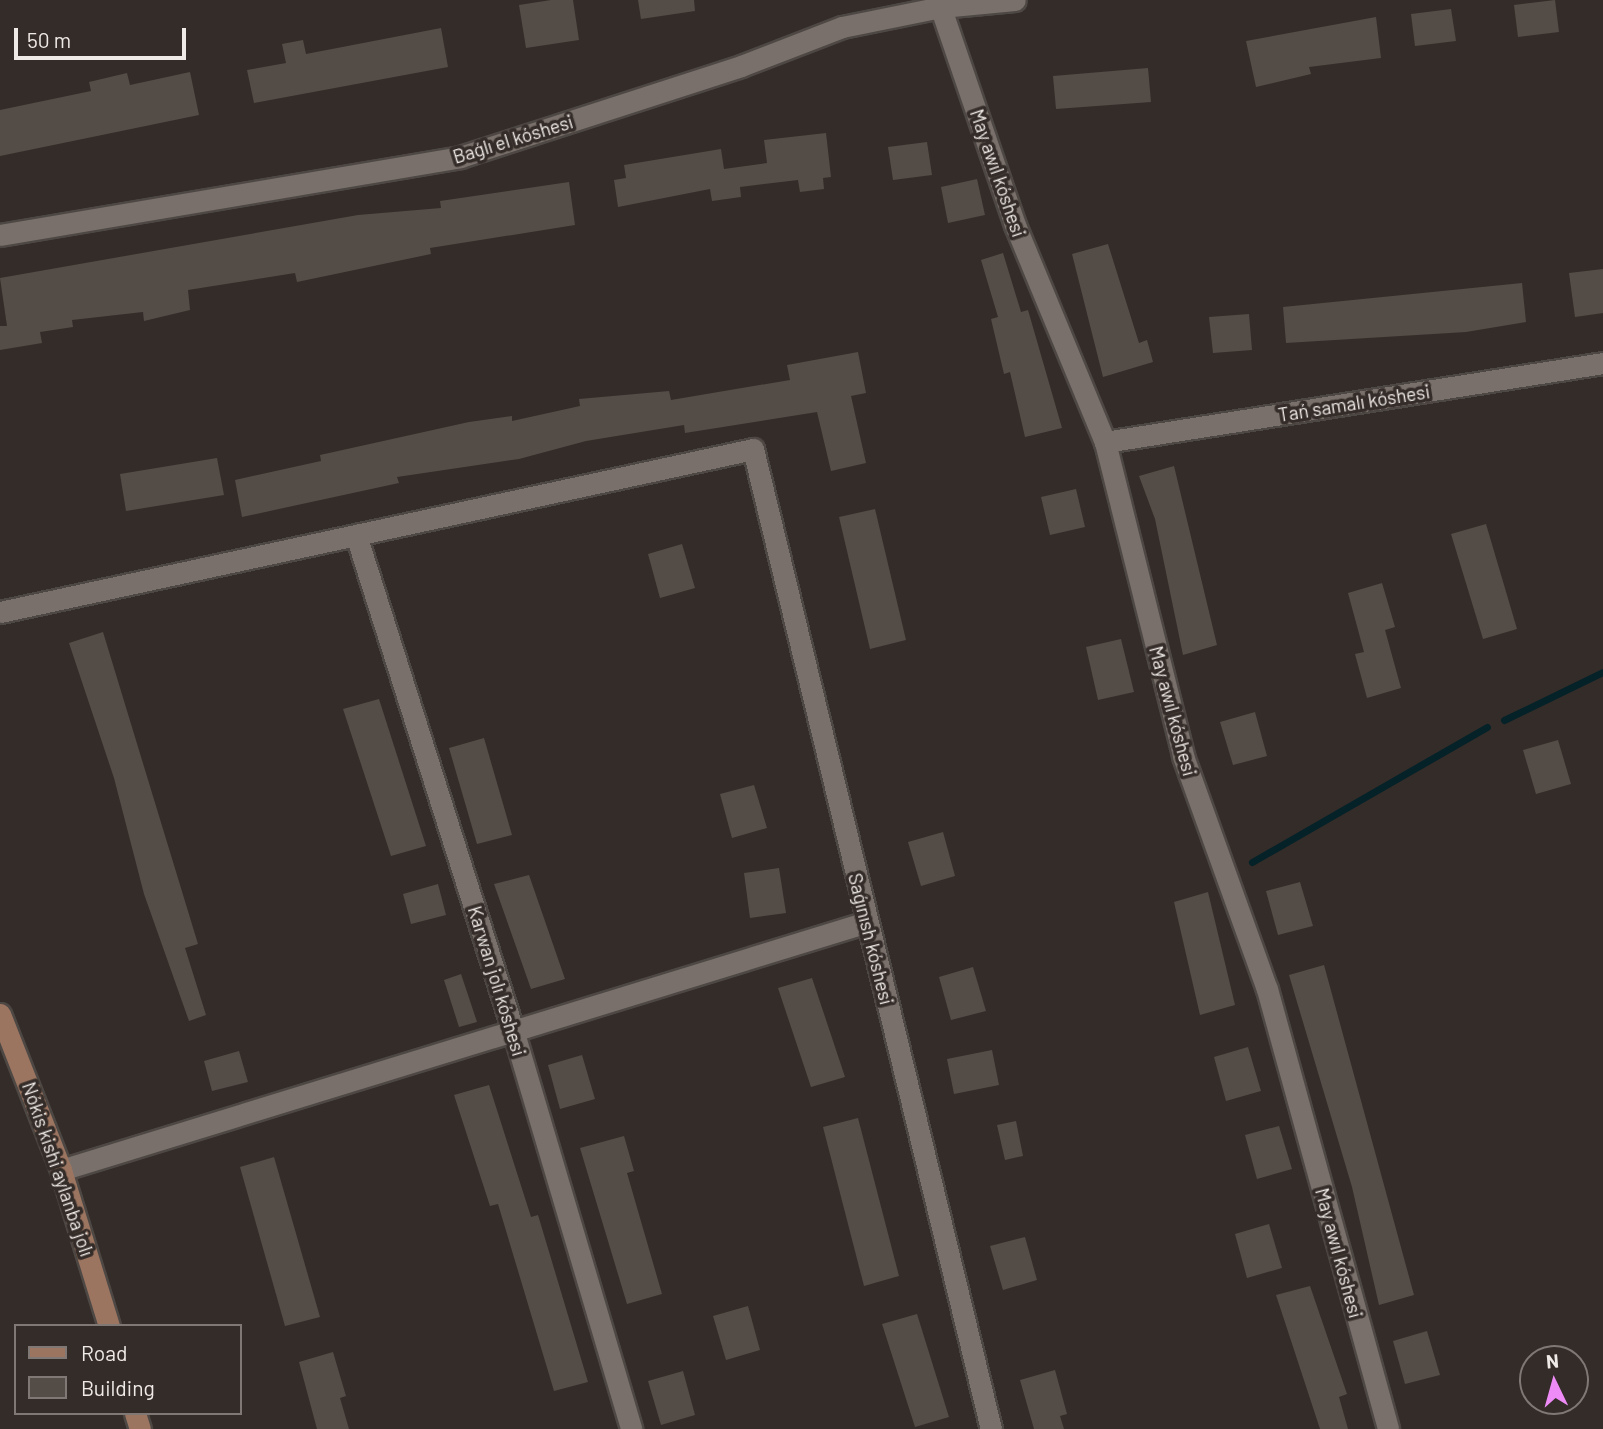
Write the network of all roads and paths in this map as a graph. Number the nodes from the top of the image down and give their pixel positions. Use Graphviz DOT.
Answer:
graph roads {
  1 [pos="1016,0"];
  2 [pos="940,3"];
  3 [pos="0,235"];
  4 [pos="1603,363"];
  5 [pos="1105,442"];
  6 [pos="356,535"];
  7 [pos="0,611"];
  8 [pos="867,922"];
  9 [pos="0,1014"];
  10 [pos="514,1033"];
  11 [pos="61,1170"];
  12 [pos="108,1324"];
  13 [pos="631,1429"];
  14 [pos="991,1429"];
  15 [pos="1388,1429"];
  1 -- 2 [label="street, Baǵlı el kóshesi"];
  2 -- 3 [label="street, Baǵlı el kóshesi"];
  2 -- 5 [label="street, May awıl kóshesi"];
  4 -- 5 [label="street, Tań samalı kóshesi"];
  5 -- 15 [label="street, May awıl kóshesi"];
  6 -- 7 [label="street"];
  6 -- 8 [label="street, Saǵınısh kóshesi"];
  6 -- 10 [label="street, Karwan jolı kóshesi"];
  8 -- 10 [label="street"];
  8 -- 14 [label="street, Saǵınısh kóshesi"];
  9 -- 11 [label="main road, Nókis kishi aylanba jolı"];
  10 -- 11 [label="street"];
  10 -- 13 [label="street, Karwan jolı kóshesi"];
  11 -- 12 [label="main road, Nókis kishi aylanba jolı"];
}
